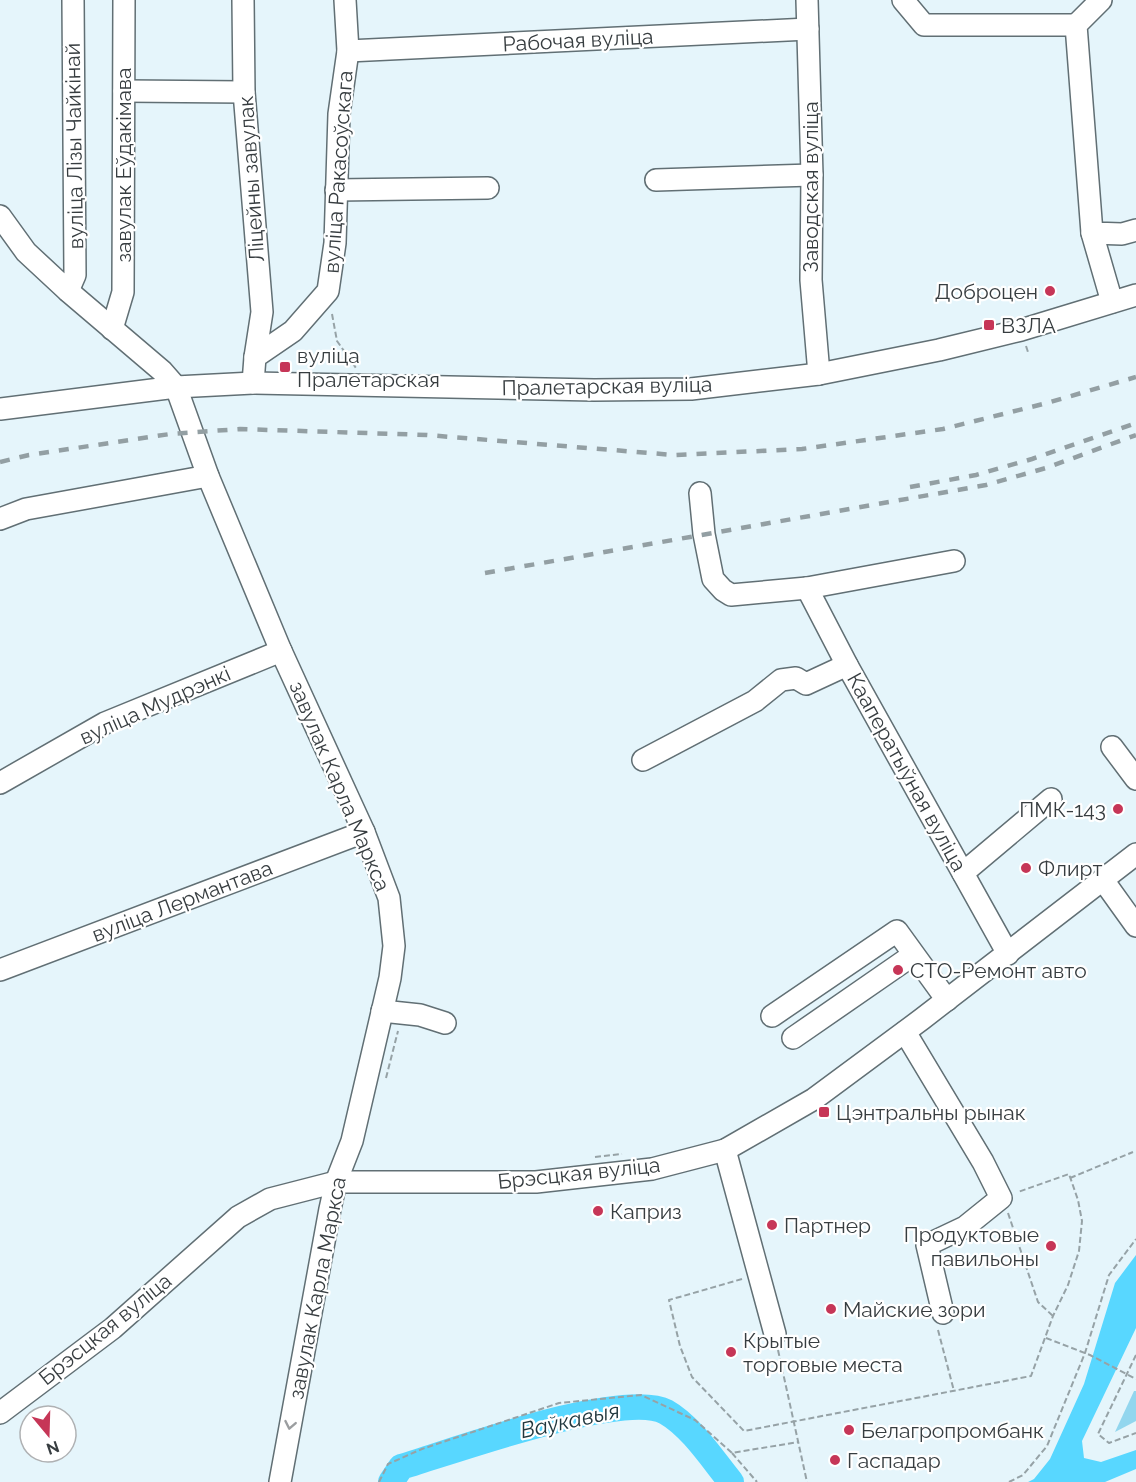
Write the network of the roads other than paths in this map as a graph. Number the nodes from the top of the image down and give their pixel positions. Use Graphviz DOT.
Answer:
graph roads {
  1 [pos="73,0"];
  2 [pos="124,0"];
  3 [pos="243,0"];
  4 [pos="345,0"];
  5 [pos="807,0"];
  6 [pos="903,0"];
  7 [pos="1101,0"];
  8 [pos="1076,26"];
  9 [pos="808,29"];
  10 [pos="348,51"];
  11 [pos="124,91"];
  12 [pos="244,92"];
  13 [pos="812,175"];
  14 [pos="656,180"];
  15 [pos="488,188"];
  16 [pos="336,190"];
  17 [pos="0,216"];
  18 [pos="1136,230"];
  19 [pos="1092,232"];
  20 [pos="68,291"];
  21 [pos="1136,295"];
  22 [pos="1112,302"];
  23 [pos="112,329"];
  24 [pos="255,357"];
  25 [pos="819,374"];
  26 [pos="253,383"];
  27 [pos="176,387"];
  28 [pos="0,409"];
  29 [pos="208,476"];
  30 [pos="700,493"];
  31 [pos="0,519"];
  32 [pos="954,561"];
  33 [pos="807,588"];
  34 [pos="281,651"];
  35 [pos="847,665"];
  36 [pos="1112,747"];
  37 [pos="643,760"];
  38 [pos="1136,779"];
  39 [pos="0,783"];
  40 [pos="1051,799"];
  41 [pos="364,832"];
  42 [pos="1136,854"];
  43 [pos="963,873"];
  44 [pos="1103,880"];
  45 [pos="1136,926"];
  46 [pos="1008,954"];
  47 [pos="913,955"];
  48 [pos="0,970"];
  49 [pos="947,1000"];
  50 [pos="382,1011"];
  51 [pos="772,1016"];
  52 [pos="445,1023"];
  53 [pos="905,1032"];
  54 [pos="793,1038"];
  55 [pos="725,1150"];
  56 [pos="336,1182"];
  57 [pos="943,1313"];
  58 [pos="775,1335"];
  59 [pos="0,1413"];
  60 [pos="280,1482"];
  1 -- 20 [label="street, вуліца Лізы Чайкінай"];
  2 -- 11 [label="street, завулак Еўдакімава"];
  3 -- 12 [label="street, Ліцейны завулак"];
  4 -- 10 [label="street, вуліца Ракасоўскага"];
  5 -- 9 [label="street, Заводская вуліца"];
  6 -- 8 [label="street"];
  7 -- 8 [label="street"];
  8 -- 19 [label="street"];
  9 -- 10 [label="street, Рабочая вуліца"];
  9 -- 13 [label="street, Заводская вуліца"];
  10 -- 16 [label="street, вуліца Ракасоўскага"];
  11 -- 12 [label="street"];
  11 -- 23 [label="street, завулак Еўдакімава"];
  12 -- 24 [label="street, Ліцейны завулак"];
  13 -- 14 [label="street"];
  13 -- 25 [label="street, Заводская вуліца"];
  15 -- 16 [label="street"];
  16 -- 24 [label="street, вуліца Ракасоўскага"];
  17 -- 20 [label="street"];
  18 -- 19 [label="street"];
  19 -- 22 [label="street"];
  20 -- 23 [label="street"];
  21 -- 22 [label="street, Пралетарская вуліца"];
  22 -- 25 [label="street, Пралетарская вуліца"];
  23 -- 27 [label="street"];
  24 -- 26 [label="street"];
  25 -- 26 [label="street, Пралетарская вуліца"];
  26 -- 27 [label="street, Пралетарская вуліца"];
  27 -- 28 [label="street, Пралетарская вуліца"];
  27 -- 29 [label="street, завулак Карла Маркса"];
  29 -- 31 [label="street"];
  29 -- 34 [label="street, завулак Карла Маркса"];
  30 -- 33 [label="street"];
  32 -- 33 [label="street"];
  33 -- 35 [label="street, Кааператыўная вуліца"];
  34 -- 39 [label="street, вуліца Мудрэнкі"];
  34 -- 41 [label="street, завулак Карла Маркса"];
  35 -- 37 [label="street"];
  35 -- 43 [label="street, Кааператыўная вуліца"];
  36 -- 38 [label="street"];
  40 -- 43 [label="street"];
  41 -- 48 [label="street, вуліца Лермантава"];
  41 -- 50 [label="street, завулак Карла Маркса"];
  42 -- 44 [label="street, Брэсцкая вуліца"];
  43 -- 46 [label="street, Кааператыўная вуліца"];
  44 -- 45 [label="street"];
  44 -- 46 [label="street, Брэсцкая вуліца"];
  46 -- 49 [label="street, Брэсцкая вуліца"];
  47 -- 49 [label="street"];
  47 -- 51 [label="street"];
  47 -- 54 [label="street"];
  49 -- 53 [label="street, Брэсцкая вуліца"];
  50 -- 52 [label="street"];
  50 -- 56 [label="street, завулак Карла Маркса"];
  53 -- 55 [label="street, Брэсцкая вуліца"];
  53 -- 57 [label="street"];
  55 -- 56 [label="street, Брэсцкая вуліца"];
  55 -- 58 [label="street"];
  56 -- 59 [label="street, Брэсцкая вуліца"];
  56 -- 60 [label="street, завулак Карла Маркса, one-way"];
}
